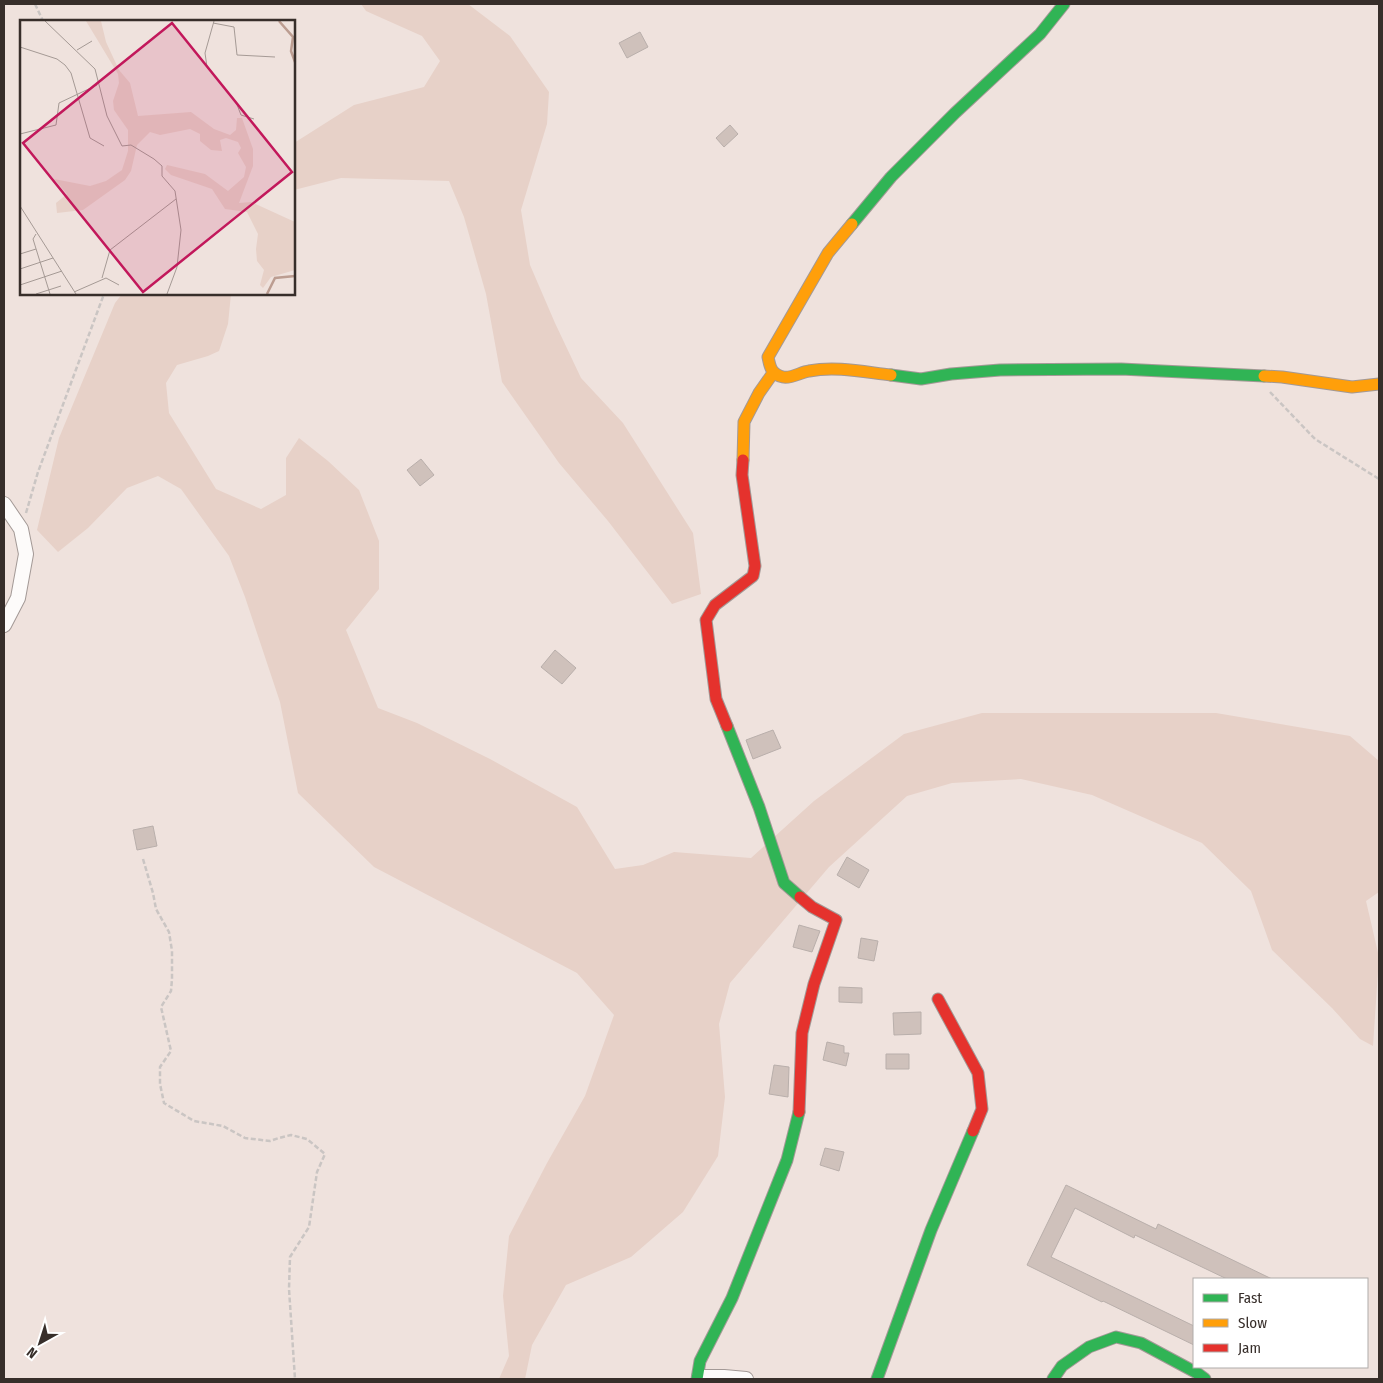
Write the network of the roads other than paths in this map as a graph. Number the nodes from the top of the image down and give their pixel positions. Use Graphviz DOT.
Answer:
graph roads {
  1 [pos="1064,4"];
  2 [pos="773,372"];
  3 [pos="1379,384"];
  4 [pos="4,504"];
  5 [pos="4,625"];
  6 [pos="938,999"];
  7 [pos="698,1378"];
  8 [pos="746,1379"];
  9 [pos="877,1379"];
  10 [pos="1053,1379"];
  11 [pos="1205,1379"];
  1 -- 2 [label="street"];
  2 -- 3 [label="street"];
  2 -- 7 [label="street"];
  4 -- 5 [label="street"];
  6 -- 9 [label="street"];
  7 -- 8 [label="street"];
  10 -- 11 [label="street"];
}
